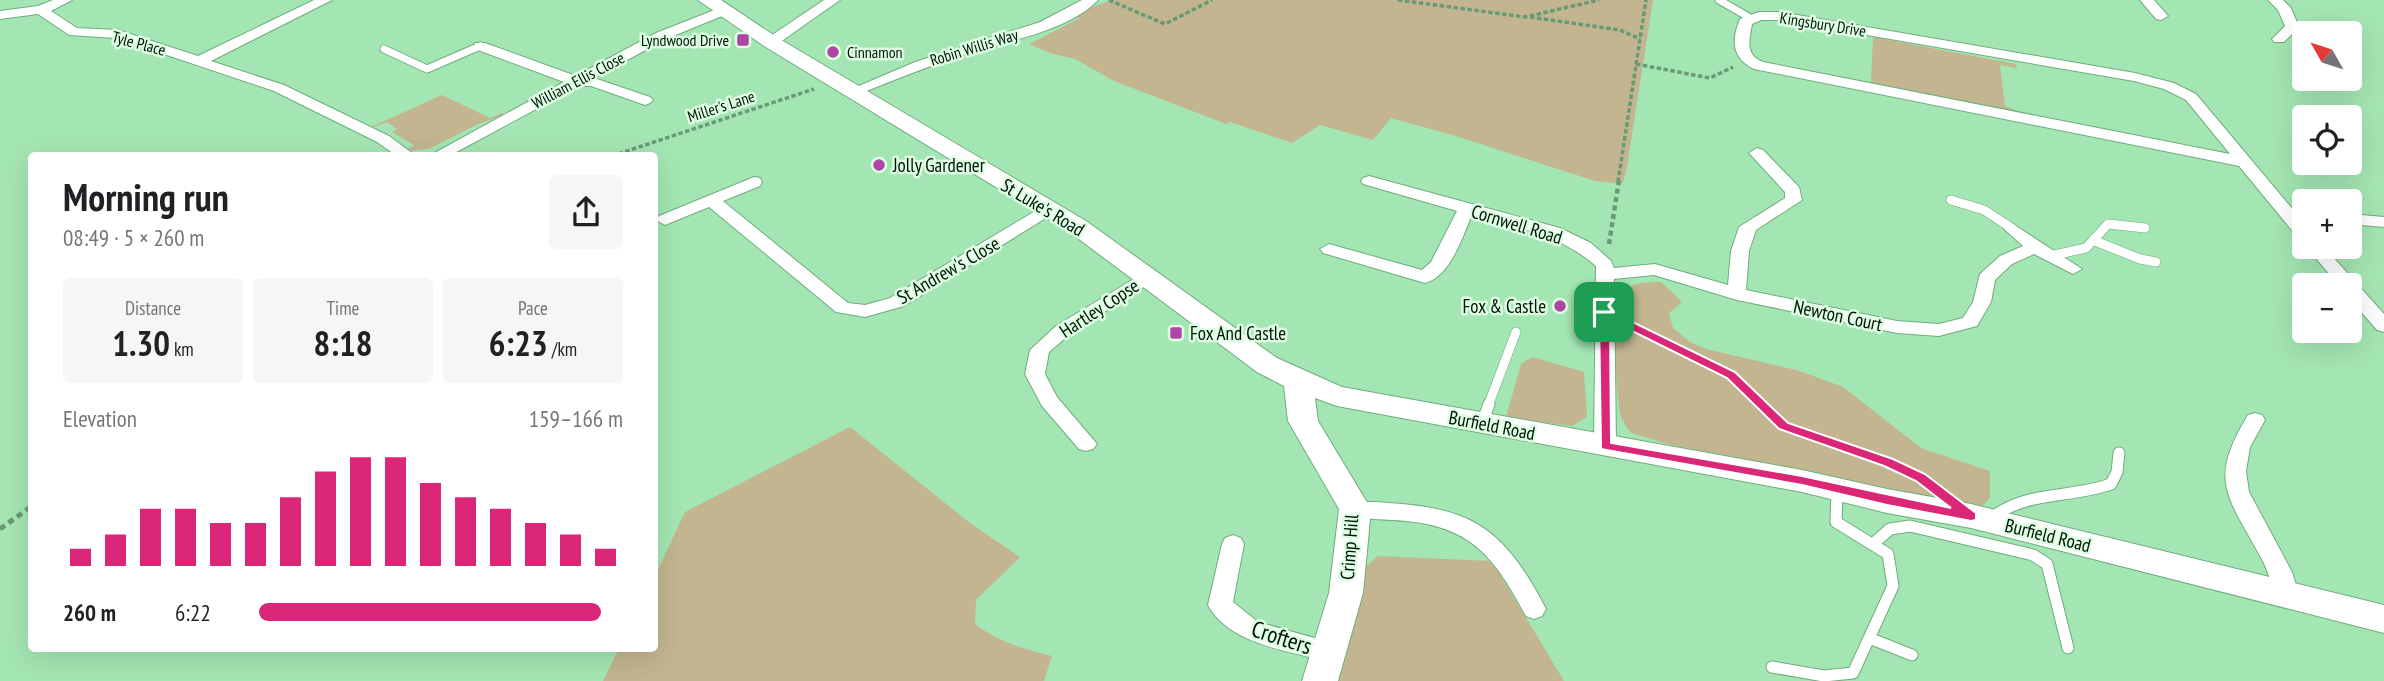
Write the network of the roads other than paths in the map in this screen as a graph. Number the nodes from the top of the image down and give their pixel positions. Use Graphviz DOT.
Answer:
graph roads {
  1 [pos="65,0"];
  2 [pos="325,0"];
  3 [pos="833,0"];
  4 [pos="1091,0"];
  5 [pos="1719,0"];
  6 [pos="2147,0"];
  7 [pos="2275,0"];
  8 [pos="715,5"];
  9 [pos="41,10"];
  10 [pos="0,15"];
  11 [pos="2161,16"];
  12 [pos="1752,19"];
  13 [pos="2279,38"];
  14 [pos="771,41"];
  15 [pos="480,46"];
  16 [pos="384,49"];
  17 [pos="201,60"];
  18 [pos="576,81"];
  19 [pos="846,86"];
  20 [pos="645,100"];
  21 [pos="402,152"];
  22 [pos="444,152"];
  23 [pos="1757,153"];
  24 [pos="2245,162"];
  25 [pos="1369,181"];
  26 [pos="754,182"];
  27 [pos="1951,200"];
  28 [pos="712,201"];
  29 [pos="1467,208"];
  30 [pos="1048,211"];
  31 [pos="2287,214"];
  32 [pos="2292,215"];
  33 [pos="665,220"];
  34 [pos="2292,220"];
  35 [pos="2362,220"];
  36 [pos="2384,222"];
  37 [pos="2145,228"];
  38 [pos="2013,229"];
  39 [pos="2095,241"];
  40 [pos="1329,249"];
  41 [pos="2043,251"];
  42 [pos="2325,259"];
  43 [pos="2156,262"];
  44 [pos="2073,269"];
  45 [pos="1605,270"];
  46 [pos="2338,273"];
  47 [pos="1147,276"];
  48 [pos="1737,294"];
  49 [pos="2362,301"];
  50 [pos="2384,326"];
  51 [pos="1516,332"];
  52 [pos="1298,381"];
  53 [pos="2255,420"];
  54 [pos="1482,423"];
  55 [pos="1086,444"];
  56 [pos="1605,446"];
  57 [pos="2119,453"];
  58 [pos="1837,489"];
  59 [pos="1354,509"];
  60 [pos="1980,518"];
  61 [pos="1874,543"];
  62 [pos="1233,544"];
  63 [pos="2287,595"];
  64 [pos="1534,609"];
  65 [pos="2384,619"];
  66 [pos="1869,638"];
  67 [pos="2068,648"];
  68 [pos="1912,655"];
  69 [pos="1325,666"];
  70 [pos="1772,667"];
  71 [pos="1830,679"];
  1 -- 9 [label="street"];
  2 -- 17 [label="street"];
  3 -- 14 [label="street"];
  4 -- 19 [label="street, Robin Willis Way"];
  5 -- 12 [label="lane"];
  6 -- 11 [label="street"];
  7 -- 13 [label="street"];
  8 -- 14 [label="main road, St Luke's Road"];
  8 -- 18 [label="street, William Ellis Close"];
  9 -- 10 [label="street"];
  9 -- 17 [label="street, Tyle Place"];
  12 -- 24 [label="street, Kingsbury Drive"];
  12 -- 24 [label="street, Kingsbury Drive"];
  14 -- 19 [label="main road, St Luke's Road"];
  15 -- 16 [label="lane"];
  15 -- 18 [label="street"];
  17 -- 21 [label="street"];
  18 -- 20 [label="street"];
  18 -- 22 [label="street, William Ellis Close"];
  19 -- 30 [label="main road, St Luke's Road"];
  23 -- 48 [label="street"];
  24 -- 31 [label="street, Kingsbury Drive"];
  25 -- 29 [label="street, Cornwell Road"];
  26 -- 28 [label="street"];
  27 -- 38 [label="lane"];
  28 -- 30 [label="street, St Andrew's Close"];
  28 -- 33 [label="street"];
  29 -- 40 [label="street"];
  29 -- 45 [label="street, Cornwell Road"];
  30 -- 47 [label="main road, St Luke's Road"];
  31 -- 32 [label="street"];
  31 -- 34 [label="street, Kingsbury Drive"];
  35 -- 36 [label="street"];
  37 -- 39 [label="lane"];
  38 -- 41 [label="street"];
  39 -- 41 [label="lane"];
  39 -- 43 [label="lane"];
  41 -- 44 [label="street"];
  41 -- 48 [label="street, Newton Court"];
  42 -- 46 [label="street"];
  45 -- 48 [label="street, Newton Court"];
  45 -- 56 [label="street"];
  47 -- 52 [label="main road, St Luke's Road"];
  47 -- 55 [label="street, Hartley Copse"];
  49 -- 50 [label="street"];
  51 -- 54 [label="lane"];
  52 -- 54 [label="main road, Burfield Road"];
  52 -- 59 [label="main road, Crimp Hill"];
  53 -- 63 [label="street"];
  54 -- 56 [label="main road, Burfield Road"];
  56 -- 58 [label="main road, Burfield Road"];
  57 -- 60 [label="lane"];
  58 -- 60 [label="main road, Burfield Road"];
  58 -- 61 [label="lane"];
  59 -- 64 [label="street"];
  59 -- 69 [label="main road, Crimp Hill"];
  60 -- 63 [label="main road, Burfield Road"];
  61 -- 66 [label="lane"];
  61 -- 67 [label="lane"];
  62 -- 69 [label="street, Crofters"];
  63 -- 65 [label="main road, Burfield Road"];
  66 -- 68 [label="lane"];
  66 -- 71 [label="lane"];
  70 -- 71 [label="lane"];
}
